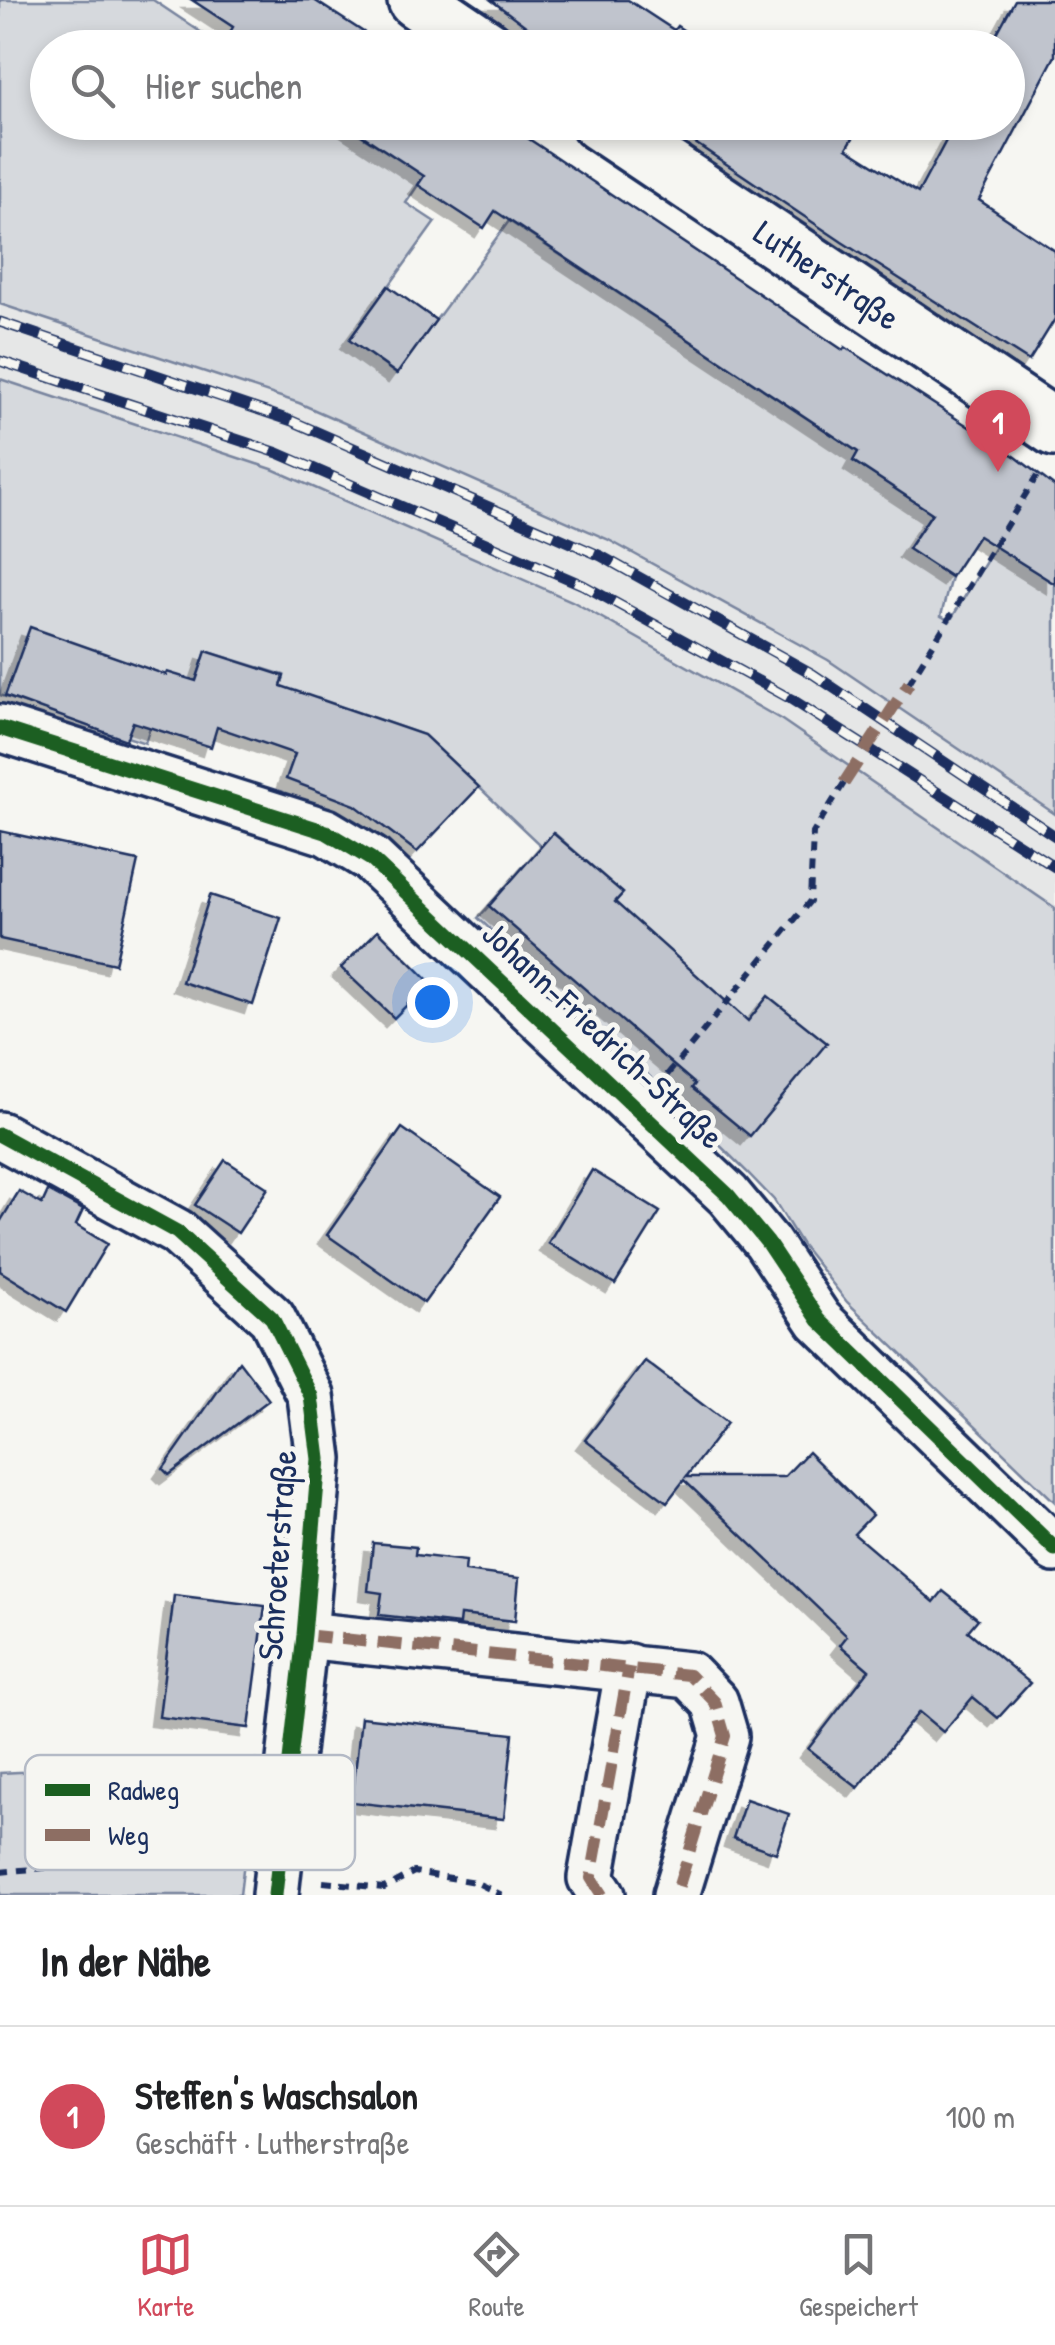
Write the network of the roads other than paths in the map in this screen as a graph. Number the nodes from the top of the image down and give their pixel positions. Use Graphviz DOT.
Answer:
graph roads {
  1 [pos="420,1"];
  2 [pos="461,30"];
  3 [pos="624,140"];
  4 [pos="1049,431"];
  5 [pos="0,728"];
  6 [pos="0,1135"];
  7 [pos="1055,1549"];
  8 [pos="304,1635"];
  9 [pos="629,1667"];
  10 [pos="291,1755"];
  11 [pos="278,1870"];
  12 [pos="275,1895"];
  13 [pos="602,1895"];
  14 [pos="676,1895"];
  1 -- 2 [label="street"];
  3 -- 4 [label="street, Lutherstraße"];
  5 -- 7 [label="street, Johann-Friedrich-Straße"];
  6 -- 8 [label="street, Schroeterstraße"];
  8 -- 9 [label="street, Schroeterstraße"];
  8 -- 10 [label="street, Schroeterstraße"];
  9 -- 13 [label="street"];
  9 -- 14 [label="street, Schroeterstraße"];
  11 -- 12 [label="street, Schroeterstraße"];
}
